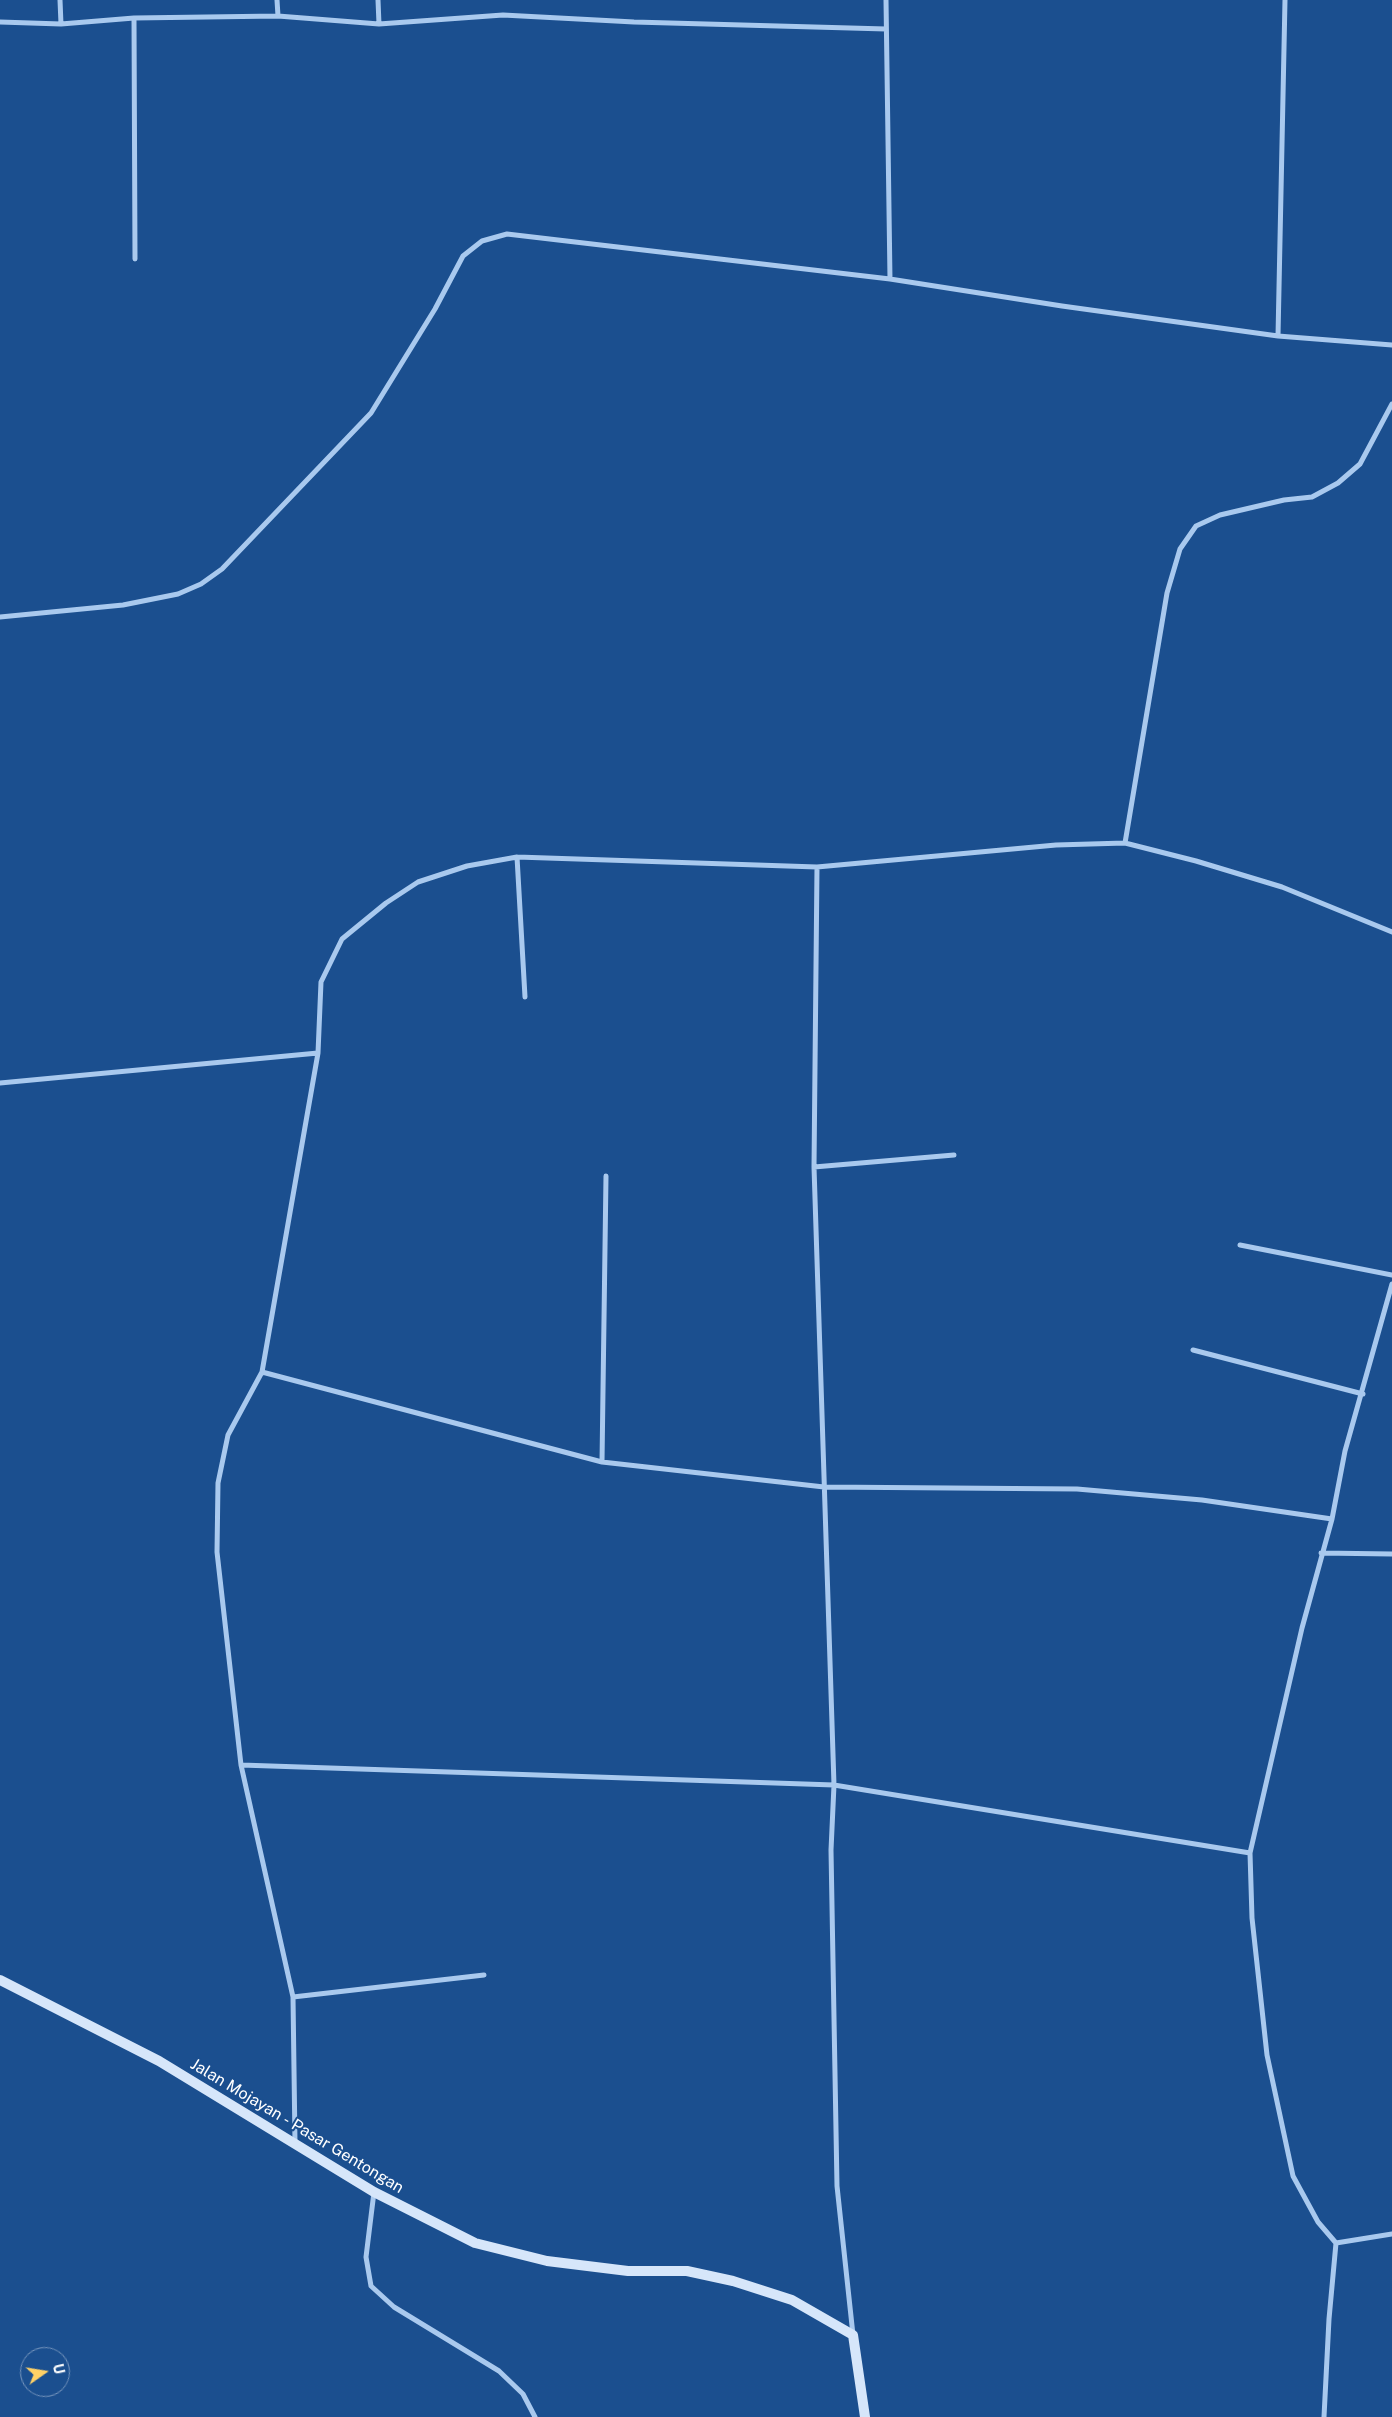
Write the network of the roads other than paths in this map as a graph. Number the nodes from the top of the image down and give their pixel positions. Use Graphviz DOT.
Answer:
graph roads {
  1 [pos="60,0"];
  2 [pos="277,0"];
  3 [pos="378,0"];
  4 [pos="886,0"];
  5 [pos="1286,0"];
  6 [pos="278,16"];
  7 [pos="134,18"];
  8 [pos="0,22"];
  9 [pos="61,24"];
  10 [pos="379,24"];
  11 [pos="886,29"];
  12 [pos="135,260"];
  13 [pos="890,278"];
  14 [pos="1278,336"];
  15 [pos="1392,345"];
  16 [pos="1392,404"];
  17 [pos="0,616"];
  18 [pos="1125,843"];
  19 [pos="517,858"];
  20 [pos="817,867"];
  21 [pos="1392,932"];
  22 [pos="525,997"];
  23 [pos="318,1053"];
  24 [pos="0,1083"];
  25 [pos="954,1155"];
  26 [pos="814,1167"];
  27 [pos="606,1176"];
  28 [pos="1240,1245"];
  29 [pos="1392,1275"];
  30 [pos="1392,1284"];
  31 [pos="1192,1350"];
  32 [pos="262,1372"];
  33 [pos="1363,1394"];
  34 [pos="602,1462"];
  35 [pos="824,1487"];
  36 [pos="1332,1519"];
  37 [pos="1321,1553"];
  38 [pos="1392,1554"];
  39 [pos="241,1765"];
  40 [pos="834,1785"];
  41 [pos="1250,1854"];
  42 [pos="484,1975"];
  43 [pos="0,1980"];
  44 [pos="293,1997"];
  45 [pos="295,2143"];
  46 [pos="374,2192"];
  47 [pos="1392,2234"];
  48 [pos="1336,2243"];
  49 [pos="853,2335"];
  50 [pos="535,2417"];
  51 [pos="866,2417"];
  52 [pos="1324,2417"];
  1 -- 9 [label="street"];
  2 -- 6 [label="street"];
  3 -- 10 [label="street"];
  4 -- 11 [label="street"];
  5 -- 14 [label="street"];
  6 -- 7 [label="street"];
  6 -- 10 [label="street"];
  7 -- 9 [label="street"];
  7 -- 12 [label="street"];
  8 -- 9 [label="street"];
  10 -- 11 [label="street"];
  11 -- 13 [label="street"];
  13 -- 14 [label="street"];
  13 -- 17 [label="street"];
  14 -- 15 [label="street"];
  16 -- 18 [label="street"];
  18 -- 20 [label="street"];
  18 -- 21 [label="street"];
  19 -- 20 [label="street"];
  19 -- 22 [label="street"];
  19 -- 23 [label="street"];
  20 -- 26 [label="street"];
  23 -- 24 [label="street"];
  23 -- 32 [label="street"];
  25 -- 26 [label="street"];
  26 -- 35 [label="street"];
  27 -- 34 [label="street"];
  28 -- 29 [label="street"];
  30 -- 33 [label="street"];
  31 -- 33 [label="street"];
  32 -- 34 [label="street"];
  32 -- 39 [label="street"];
  33 -- 36 [label="street"];
  34 -- 35 [label="street"];
  35 -- 36 [label="street"];
  35 -- 40 [label="street"];
  36 -- 37 [label="street"];
  37 -- 38 [label="street"];
  37 -- 41 [label="street"];
  39 -- 40 [label="street"];
  39 -- 44 [label="street"];
  40 -- 41 [label="street"];
  40 -- 49 [label="street"];
  41 -- 48 [label="street"];
  42 -- 44 [label="street"];
  43 -- 45 [label="street, Jalan Mojayan - Pasar Gentongan"];
  44 -- 45 [label="street"];
  45 -- 46 [label="street, Jalan Mojayan - Pasar Gentongan"];
  46 -- 49 [label="street, Jalan Mojayan - Pasar Gentongan"];
  46 -- 50 [label="street"];
  47 -- 48 [label="street"];
  48 -- 52 [label="street"];
  49 -- 51 [label="street"];
}
